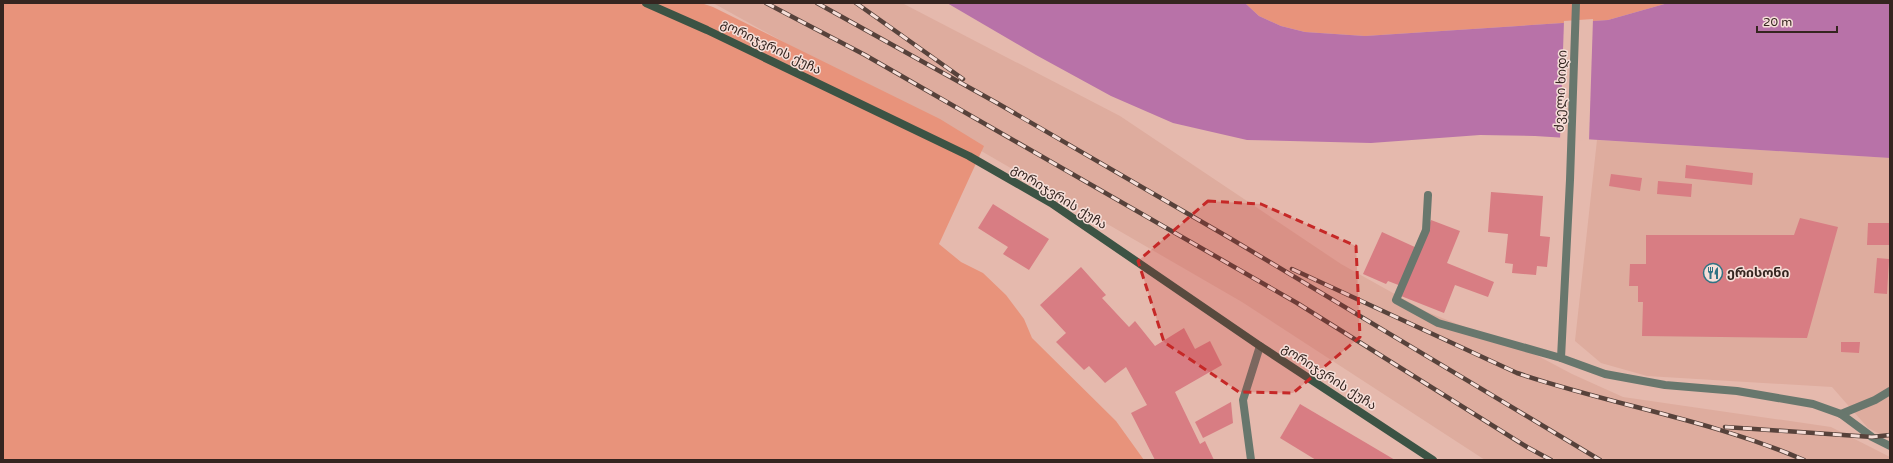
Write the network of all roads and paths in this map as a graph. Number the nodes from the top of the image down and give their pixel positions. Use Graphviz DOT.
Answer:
graph roads {
  1 [pos="646,3"];
  2 [pos="1576,3"];
  3 [pos="1428,195"];
  4 [pos="1260,346"];
  5 [pos="1561,358"];
  6 [pos="1890,391"];
  7 [pos="1841,414"];
  8 [pos="1890,446"];
  9 [pos="1251,460"];
  10 [pos="1433,460"];
  1 -- 4 [label="main road, გორიჯვრის ქუჩა"];
  2 -- 5 [label="street, ძველი ხიდი"];
  3 -- 5 [label="street"];
  4 -- 9 [label="street"];
  4 -- 10 [label="main road, გორიჯვრის ქუჩა"];
  5 -- 7 [label="street"];
  6 -- 7 [label="street"];
  7 -- 8 [label="street"];
}
